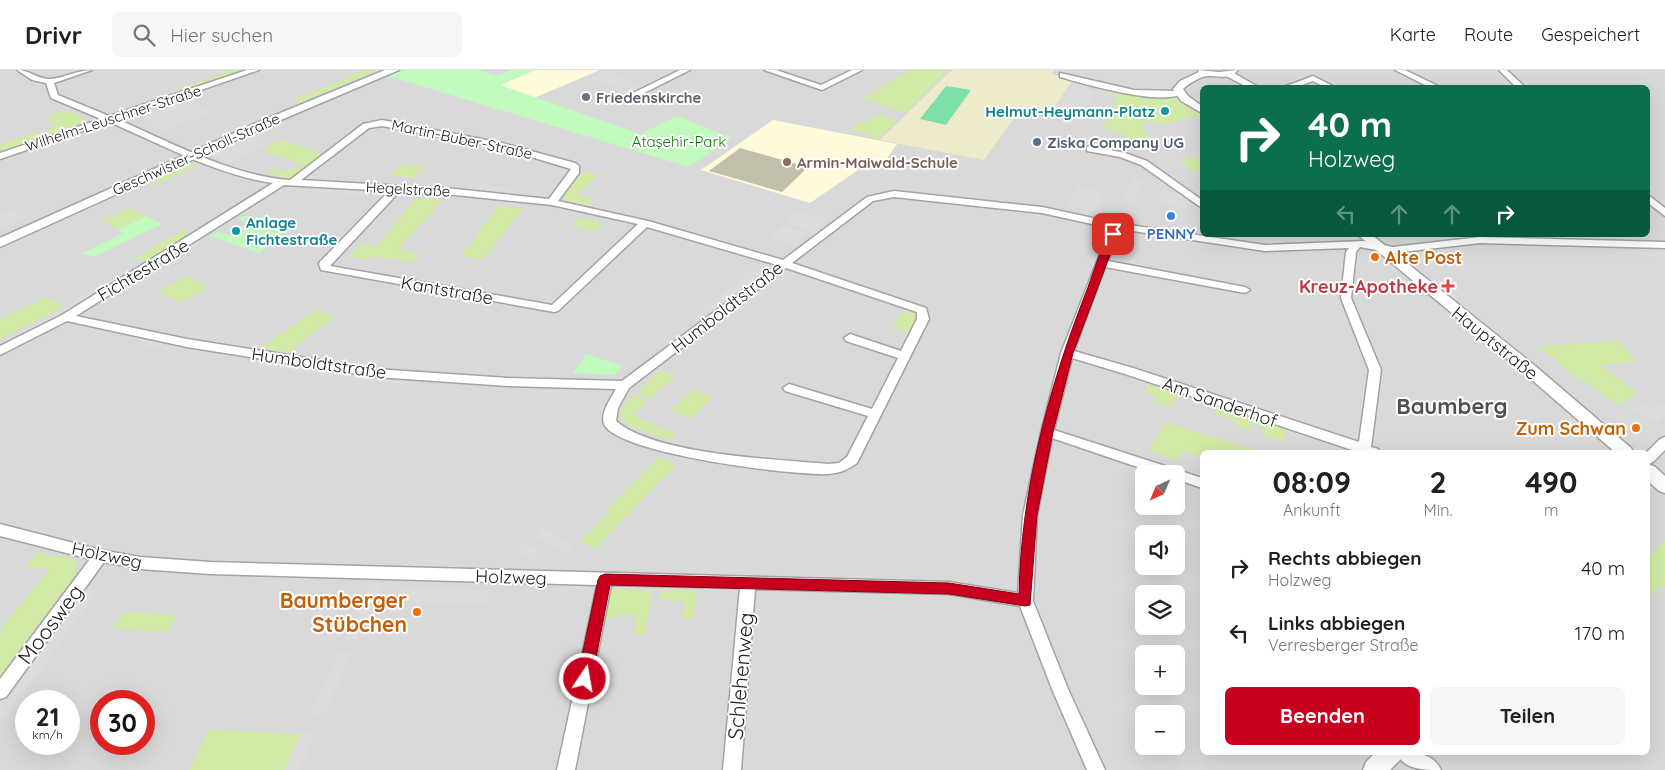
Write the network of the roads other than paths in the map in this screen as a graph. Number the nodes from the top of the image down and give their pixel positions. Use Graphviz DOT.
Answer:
graph roads {
  1 [pos="21,70"];
  2 [pos="88,70"];
  3 [pos="255,70"];
  4 [pos="394,70"];
  5 [pos="686,70"];
  6 [pos="768,70"];
  7 [pos="858,70"];
  8 [pos="1399,70"];
  9 [pos="1503,70"];
  10 [pos="1205,71"];
  11 [pos="1231,72"];
  12 [pos="1063,75"];
  13 [pos="50,82"];
  14 [pos="1251,85"];
  15 [pos="1293,85"];
  16 [pos="1327,85"];
  17 [pos="1432,85"];
  18 [pos="1519,85"];
  19 [pos="1179,93"];
  20 [pos="635,94"];
  21 [pos="1200,109"];
  22 [pos="108,119"];
  23 [pos="1090,148"];
  24 [pos="193,155"];
  25 [pos="0,156"];
  26 [pos="287,183"];
  27 [pos="397,188"];
  28 [pos="1650,200"];
  29 [pos="552,202"];
  30 [pos="1200,203"];
  31 [pos="1665,213"];
  32 [pos="645,223"];
  33 [pos="1116,226"];
  34 [pos="1200,237"];
  35 [pos="1210,238"];
  36 [pos="1478,238"];
  37 [pos="1360,240"];
  38 [pos="0,244"];
  39 [pos="1665,246"];
  40 [pos="1378,247"];
  41 [pos="784,263"];
  42 [pos="1102,263"];
  43 [pos="1245,290"];
  44 [pos="66,317"];
  45 [pos="850,338"];
  46 [pos="0,351"];
  47 [pos="1067,353"];
  48 [pos="904,356"];
  49 [pos="625,385"];
  50 [pos="789,388"];
  51 [pos="874,414"];
  52 [pos="1047,432"];
  53 [pos="1665,442"];
  54 [pos="1361,450"];
  55 [pos="1367,450"];
  56 [pos="1624,450"];
  57 [pos="1650,457"];
  58 [pos="1148,465"];
  59 [pos="1650,474"];
  60 [pos="1185,477"];
  61 [pos="1200,482"];
  62 [pos="1665,486"];
  63 [pos="0,530"];
  64 [pos="101,556"];
  65 [pos="605,580"];
  66 [pos="748,582"];
  67 [pos="1025,600"];
  68 [pos="0,692"];
  69 [pos="1389,755"];
  70 [pos="1409,755"];
  71 [pos="566,770"];
  72 [pos="732,770"];
  73 [pos="1096,770"];
  74 [pos="1374,770"];
  75 [pos="1432,770"];
  1 -- 13 [label="street"];
  2 -- 13 [label="street"];
  3 -- 22 [label="street, Wilhelm-Leuschner-Straße"];
  4 -- 24 [label="street, Geschwister-Scholl-Straße"];
  5 -- 20 [label="street"];
  6 -- 7 [label="street"];
  8 -- 17 [label="street"];
  9 -- 18 [label="street"];
  10 -- 11 [label="street"];
  10 -- 19 [label="street"];
  11 -- 14 [label="street"];
  12 -- 19 [label="street"];
  13 -- 22 [label="street, Hegelstraße"];
  15 -- 16 [label="street"];
  19 -- 21 [label="street"];
  22 -- 24 [label="street, Hegelstraße"];
  22 -- 25 [label="street, Wilhelm-Leuschner-Straße"];
  23 -- 30 [label="street"];
  24 -- 26 [label="street, Hegelstraße"];
  24 -- 38 [label="street, Geschwister-Scholl-Straße"];
  26 -- 27 [label="street, Hegelstraße"];
  26 -- 29 [label="street, Martin-Buber-Straße"];
  26 -- 44 [label="street, Fichtestraße"];
  27 -- 29 [label="street, Hegelstraße"];
  27 -- 32 [label="street, Kantstraße"];
  28 -- 31 [label="street"];
  29 -- 32 [label="street, Hegelstraße"];
  32 -- 41 [label="street, Hegelstraße"];
  33 -- 34 [label="street, Humboldtstraße"];
  33 -- 41 [label="street, Humboldtstraße"];
  33 -- 42 [label="street"];
  35 -- 37 [label="street, Humboldtstraße"];
  36 -- 39 [label="street"];
  36 -- 40 [label="street"];
  37 -- 40 [label="street, Hauptstraße"];
  37 -- 55 [label="street"];
  40 -- 56 [label="street, Hauptstraße"];
  41 -- 48 [label="street, Hegelstraße"];
  41 -- 49 [label="street, Humboldtstraße"];
  42 -- 43 [label="street"];
  42 -- 47 [label="street"];
  44 -- 46 [label="street, Fichtestraße"];
  44 -- 49 [label="street, Humboldtstraße"];
  45 -- 48 [label="street"];
  47 -- 52 [label="street"];
  47 -- 54 [label="street, Am Sanderhof"];
  48 -- 51 [label="street"];
  49 -- 51 [label="street"];
  50 -- 51 [label="street"];
  52 -- 58 [label="street"];
  52 -- 67 [label="street"];
  53 -- 57 [label="street"];
  59 -- 62 [label="street"];
  60 -- 61 [label="street"];
  63 -- 64 [label="street, Holzweg"];
  64 -- 65 [label="street, Holzweg"];
  64 -- 68 [label="street, Moosweg"];
  65 -- 66 [label="street, Holzweg"];
  65 -- 71 [label="street"];
  66 -- 67 [label="street, Holzweg"];
  66 -- 72 [label="street, Schlehenweg"];
  67 -- 73 [label="street"];
  69 -- 74 [label="street"];
  70 -- 75 [label="street"];
}
